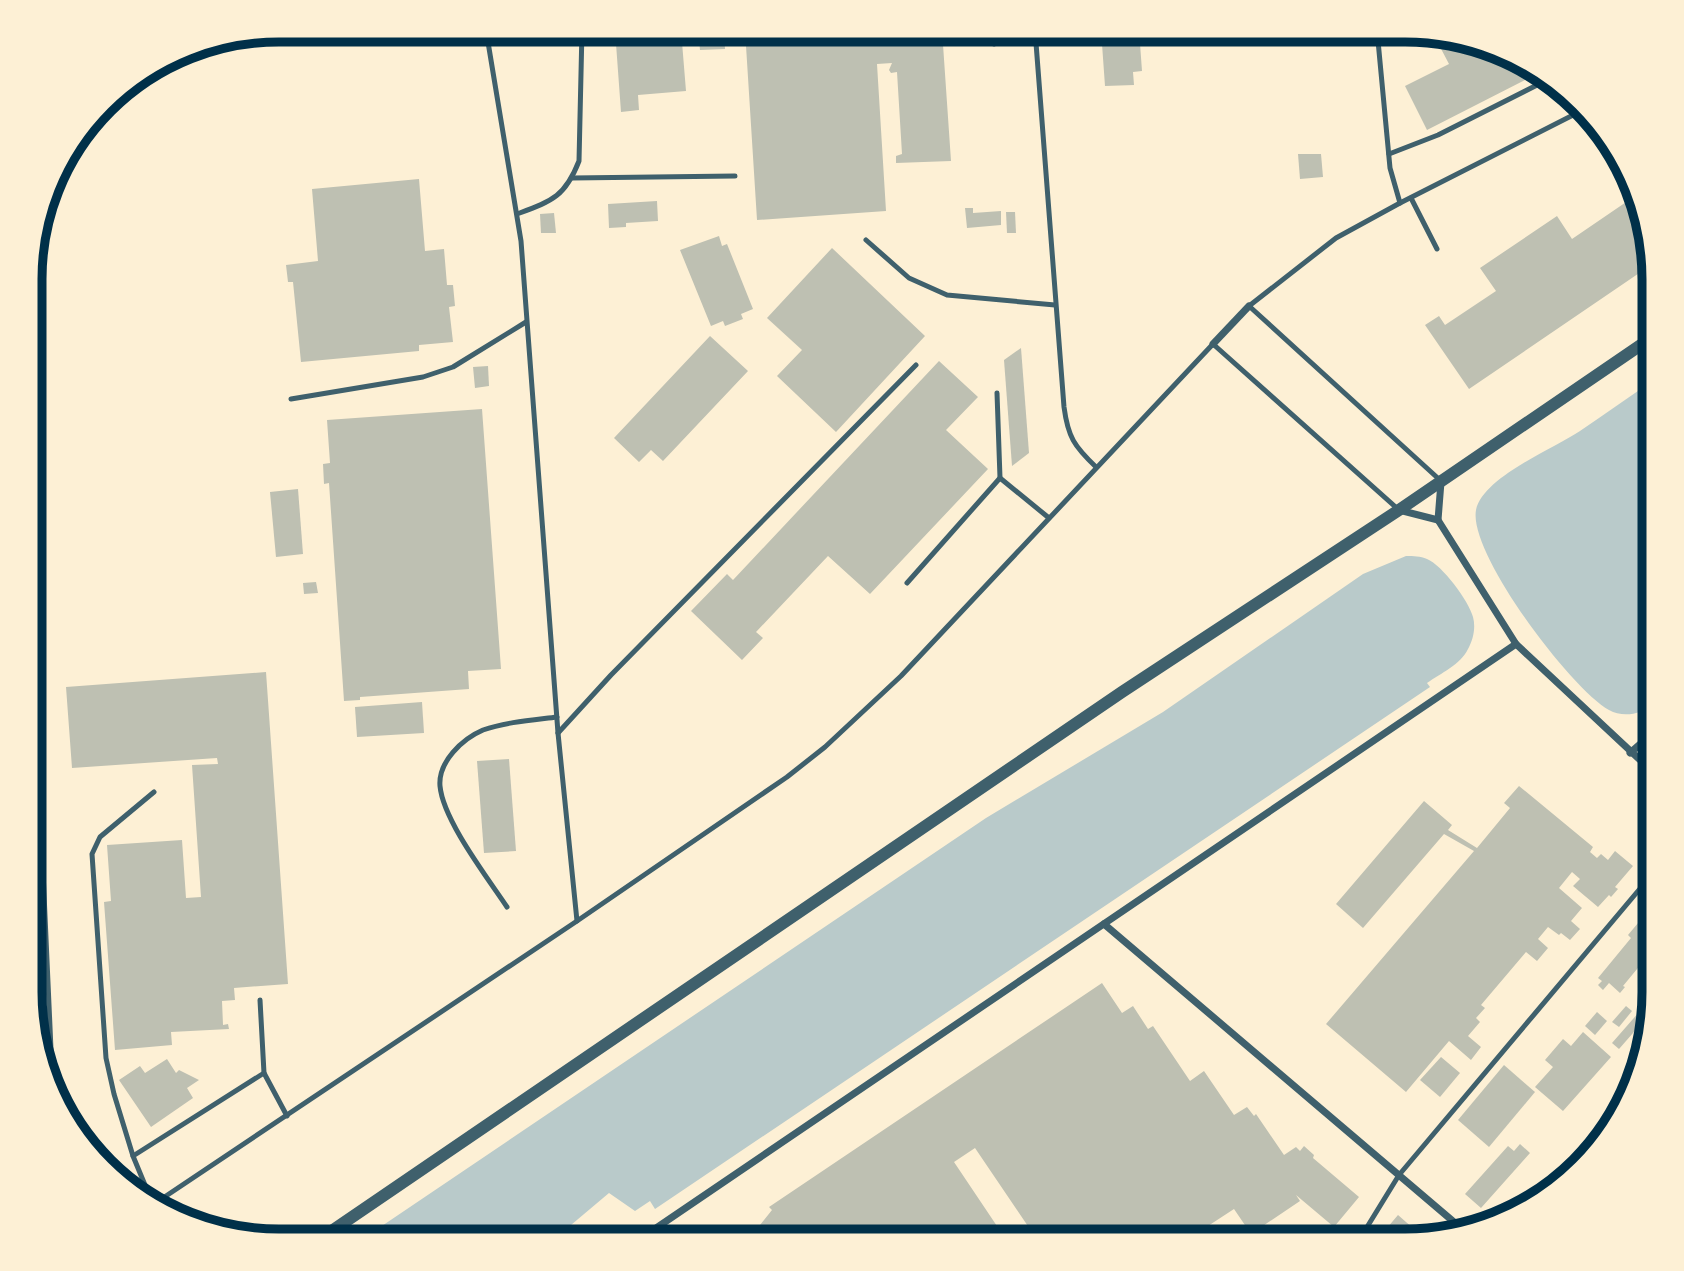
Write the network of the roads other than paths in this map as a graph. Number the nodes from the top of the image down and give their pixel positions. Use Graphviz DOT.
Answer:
graph roads {
  1 [pos="488,42"];
  2 [pos="582,42"];
  3 [pos="1036,43"];
  4 [pos="1378,43"];
  5 [pos="1539,84"];
  6 [pos="1574,114"];
  7 [pos="1389,154"];
  8 [pos="734,176"];
  9 [pos="572,178"];
  10 [pos="1411,198"];
  11 [pos="1400,203"];
  12 [pos="516,214"];
  13 [pos="866,240"];
  14 [pos="1437,249"];
  15 [pos="1055,304"];
  16 [pos="1248,306"];
  17 [pos="526,322"];
  18 [pos="1213,344"];
  19 [pos="1642,344"];
  20 [pos="916,365"];
  21 [pos="997,393"];
  22 [pos="291,400"];
  23 [pos="1096,467"];
  24 [pos="1000,478"];
  25 [pos="1441,481"];
  26 [pos="1399,510"];
  27 [pos="1049,518"];
  28 [pos="1438,520"];
  29 [pos="907,583"];
  30 [pos="1516,644"];
  31 [pos="557,717"];
  32 [pos="558,733"];
  33 [pos="1641,743"];
  34 [pos="1630,752"];
  35 [pos="1641,762"];
  36 [pos="154,792"];
  37 [pos="43,867"];
  38 [pos="1641,887"];
  39 [pos="507,907"];
  40 [pos="577,921"];
  41 [pos="1104,924"];
  42 [pos="260,1000"];
  43 [pos="51,1057"];
  44 [pos="264,1073"];
  45 [pos="287,1116"];
  46 [pos="133,1156"];
  47 [pos="1399,1175"];
  48 [pos="146,1187"];
  49 [pos="162,1197"];
  50 [pos="1455,1223"];
  51 [pos="336,1228"];
  52 [pos="656,1228"];
  53 [pos="1366,1229"];
  1 -- 12 [label="lane"];
  2 -- 9 [label="lane"];
  3 -- 15 [label="lane"];
  4 -- 7 [label="lane"];
  5 -- 7 [label="lane"];
  6 -- 10 [label="lane"];
  7 -- 11 [label="lane"];
  8 -- 9 [label="lane"];
  9 -- 12 [label="lane"];
  10 -- 11 [label="lane"];
  10 -- 14 [label="lane"];
  11 -- 16 [label="lane"];
  12 -- 17 [label="lane"];
  13 -- 15 [label="lane"];
  15 -- 23 [label="lane"];
  16 -- 18 [label="street"];
  16 -- 25 [label="lane"];
  17 -- 22 [label="lane"];
  17 -- 31 [label="lane"];
  18 -- 23 [label="lane"];
  18 -- 26 [label="lane"];
  19 -- 25 [label="street"];
  20 -- 32 [label="lane"];
  21 -- 24 [label="lane"];
  23 -- 27 [label="lane"];
  24 -- 27 [label="lane"];
  24 -- 29 [label="lane"];
  25 -- 26 [label="street"];
  25 -- 28 [label="street"];
  26 -- 28 [label="street"];
  26 -- 51 [label="street"];
  27 -- 40 [label="lane"];
  28 -- 30 [label="street"];
  30 -- 34 [label="street"];
  30 -- 41 [label="street"];
  31 -- 32 [label="lane"];
  31 -- 39 [label="lane"];
  32 -- 40 [label="lane"];
  33 -- 34 [label="street"];
  34 -- 35 [label="street"];
  36 -- 46 [label="lane"];
  37 -- 43 [label="lane"];
  38 -- 47 [label="lane"];
  40 -- 45 [label="lane"];
  41 -- 47 [label="street"];
  41 -- 52 [label="street"];
  42 -- 44 [label="lane"];
  44 -- 45 [label="lane"];
  44 -- 46 [label="lane"];
  45 -- 49 [label="lane"];
  46 -- 48 [label="lane"];
  47 -- 50 [label="street"];
  47 -- 53 [label="lane"];
}
